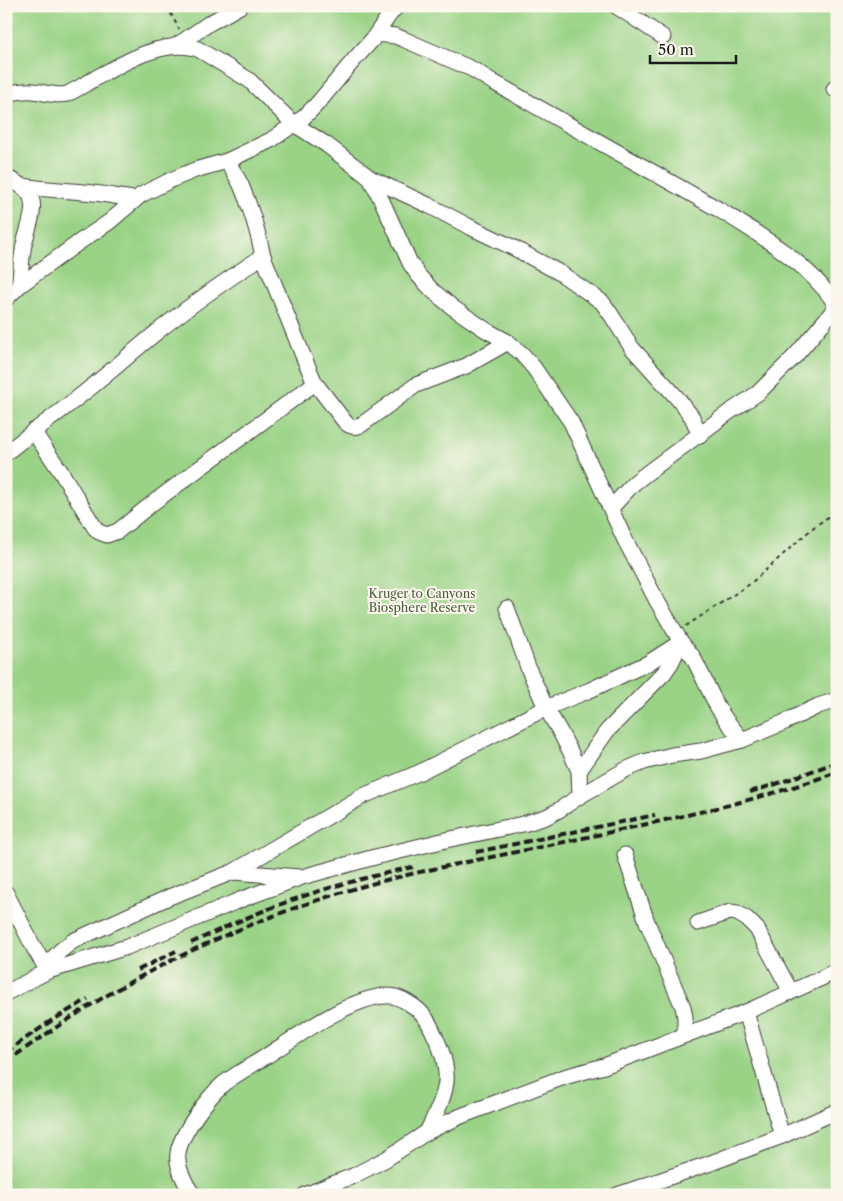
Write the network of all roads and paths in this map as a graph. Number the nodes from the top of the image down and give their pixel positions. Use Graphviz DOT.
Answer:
graph roads {
  1 [pos="167,6"];
  2 [pos="240,6"];
  3 [pos="397,6"];
  4 [pos="616,6"];
  5 [pos="377,34"];
  6 [pos="663,37"];
  7 [pos="180,43"];
  8 [pos="6,94"];
  9 [pos="294,124"];
  10 [pos="227,162"];
  11 [pos="6,177"];
  12 [pos="370,178"];
  13 [pos="22,186"];
  14 [pos="136,199"];
  15 [pos="263,256"];
  16 [pos="20,286"];
  17 [pos="6,298"];
  18 [pos="508,342"];
  19 [pos="315,382"];
  20 [pos="33,431"];
  21 [pos="700,435"];
  22 [pos="6,453"];
  23 [pos="610,508"];
  24 [pos="837,511"];
  25 [pos="506,608"];
  26 [pos="678,637"];
  27 [pos="837,700"];
  28 [pos="546,708"];
  29 [pos="742,740"];
  30 [pos="579,771"];
  31 [pos="580,796"];
  32 [pos="625,855"];
  33 [pos="233,872"];
  34 [pos="302,878"];
  35 [pos="6,893"];
  36 [pos="698,923"];
  37 [pos="46,968"];
  38 [pos="837,970"];
  39 [pos="791,992"];
  40 [pos="6,993"];
  41 [pos="746,1012"];
  42 [pos="685,1035"];
  43 [pos="837,1110"];
  44 [pos="427,1132"];
  45 [pos="782,1136"];
  46 [pos="193,1195"];
  47 [pos="305,1195"];
  48 [pos="617,1195"];
  1 -- 7 [label="path"];
  2 -- 7 [label="street"];
  3 -- 5 [label="street"];
  4 -- 6 [label="street"];
  5 -- 9 [label="street"];
  5 -- 21 [label="street"];
  7 -- 8 [label="street"];
  7 -- 9 [label="street"];
  9 -- 10 [label="street"];
  9 -- 12 [label="street"];
  10 -- 14 [label="street"];
  10 -- 15 [label="street"];
  11 -- 13 [label="street"];
  12 -- 18 [label="street"];
  12 -- 21 [label="street"];
  13 -- 14 [label="street"];
  13 -- 16 [label="street"];
  14 -- 16 [label="street"];
  15 -- 19 [label="street"];
  15 -- 20 [label="street"];
  16 -- 17 [label="street"];
  18 -- 19 [label="street"];
  18 -- 23 [label="street"];
  19 -- 20 [label="street"];
  20 -- 22 [label="street"];
  21 -- 23 [label="street"];
  23 -- 26 [label="street"];
  24 -- 26 [label="path"];
  25 -- 28 [label="street"];
  26 -- 28 [label="street"];
  26 -- 29 [label="street"];
  26 -- 30 [label="street"];
  27 -- 29 [label="street"];
  28 -- 30 [label="street"];
  28 -- 33 [label="street"];
  29 -- 31 [label="street"];
  30 -- 31 [label="street"];
  31 -- 34 [label="street"];
  32 -- 42 [label="street"];
  33 -- 34 [label="street"];
  33 -- 37 [label="street"];
  34 -- 37 [label="street"];
  35 -- 37 [label="street"];
  36 -- 39 [label="street"];
  37 -- 40 [label="street"];
  38 -- 39 [label="street"];
  39 -- 41 [label="street"];
  41 -- 42 [label="street"];
  41 -- 45 [label="street"];
  42 -- 44 [label="street"];
  43 -- 45 [label="street"];
  44 -- 46 [label="street"];
  44 -- 47 [label="street"];
  45 -- 48 [label="street"];
}
